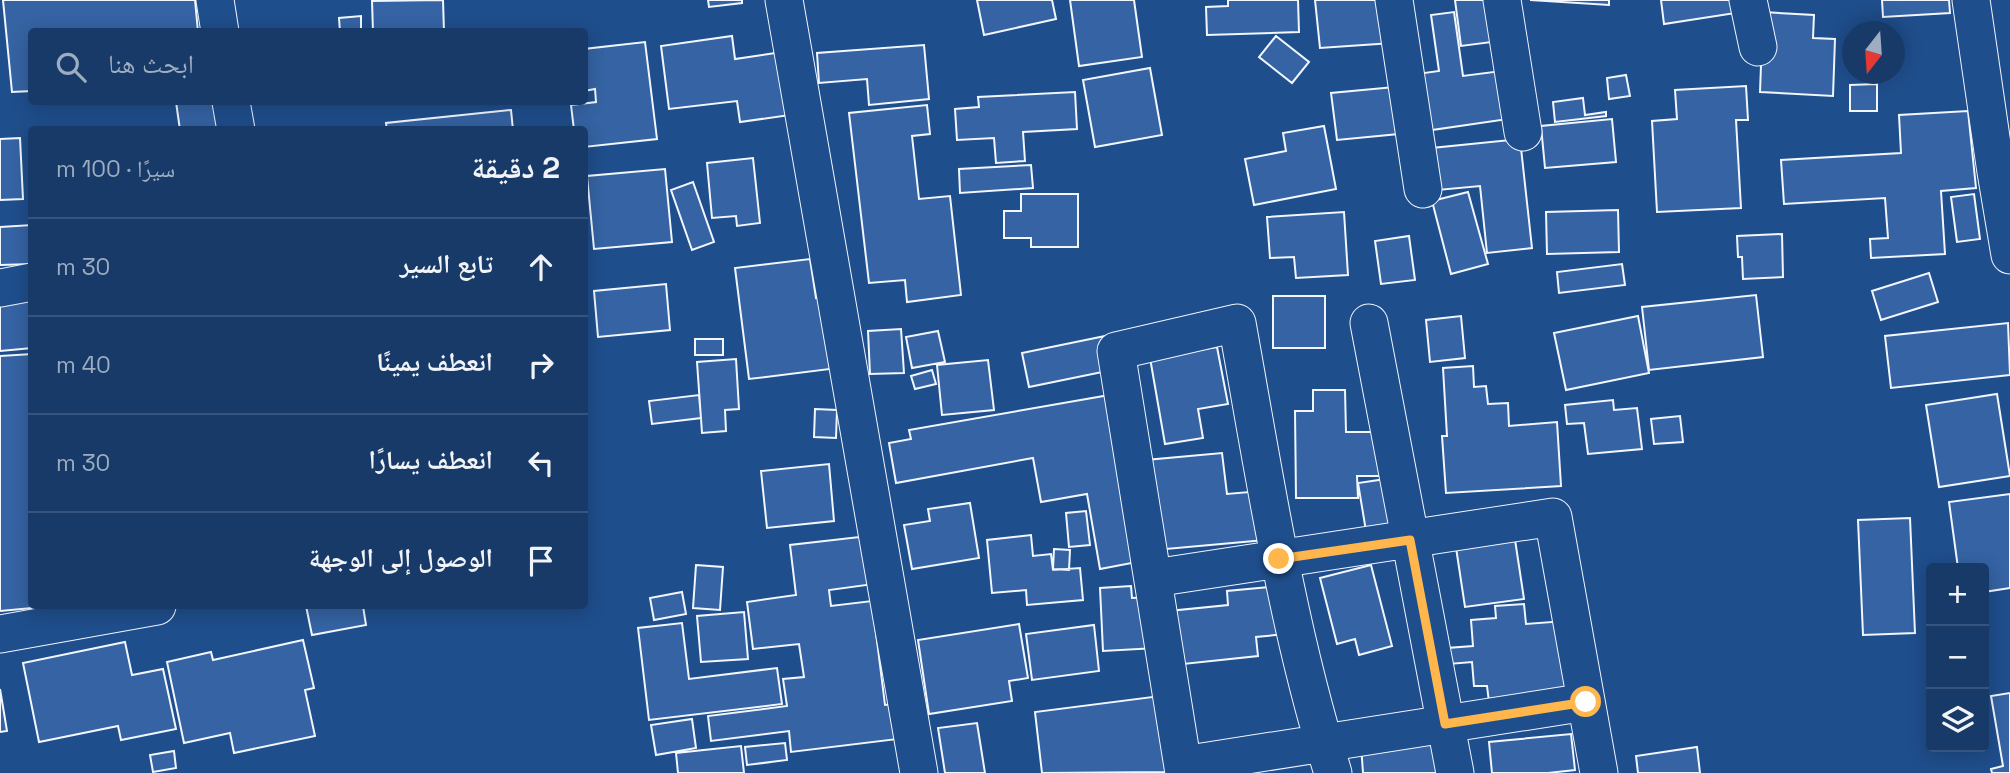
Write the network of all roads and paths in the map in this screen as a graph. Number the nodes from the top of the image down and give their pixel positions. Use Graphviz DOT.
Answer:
graph roads {
  1 [pos="215,0"];
  2 [pos="784,0"];
  3 [pos="1394,0"];
  4 [pos="1502,0"];
  5 [pos="1748,0"];
  6 [pos="1971,0"];
  7 [pos="219,28"];
  8 [pos="1758,47"];
  9 [pos="232,105"];
  10 [pos="235,126"];
  11 [pos="1523,132"];
  12 [pos="1423,189"];
  13 [pos="2010,254"];
  14 [pos="28,283"];
  15 [pos="0,288"];
  16 [pos="1369,323"];
  17 [pos="1410,540"];
  18 [pos="1279,559"];
  19 [pos="1154,578"];
  20 [pos="140,609"];
  21 [pos="0,634"];
  22 [pos="1586,702"];
  23 [pos="1445,724"];
  24 [pos="1328,758"];
  25 [pos="1183,769"];
  26 [pos="919,773"];
  27 [pos="1455,773"];
  28 [pos="1599,773"];
  1 -- 7 [label="street"];
  2 -- 26 [label="street"];
  3 -- 12 [label="street"];
  4 -- 11 [label="street"];
  5 -- 8 [label="street"];
  6 -- 13 [label="street"];
  9 -- 10 [label="street"];
  14 -- 15 [label="street"];
  16 -- 17 [label="street"];
  17 -- 18 [label="street"];
  17 -- 22 [label="street"];
  17 -- 23 [label="street"];
  18 -- 19 [label="street"];
  18 -- 19 [label="street"];
  18 -- 24 [label="street"];
  19 -- 25 [label="street"];
  20 -- 21 [label="street"];
  22 -- 23 [label="street"];
  22 -- 28 [label="street"];
  23 -- 24 [label="street"];
  23 -- 27 [label="street"];
  24 -- 25 [label="street"];
}
